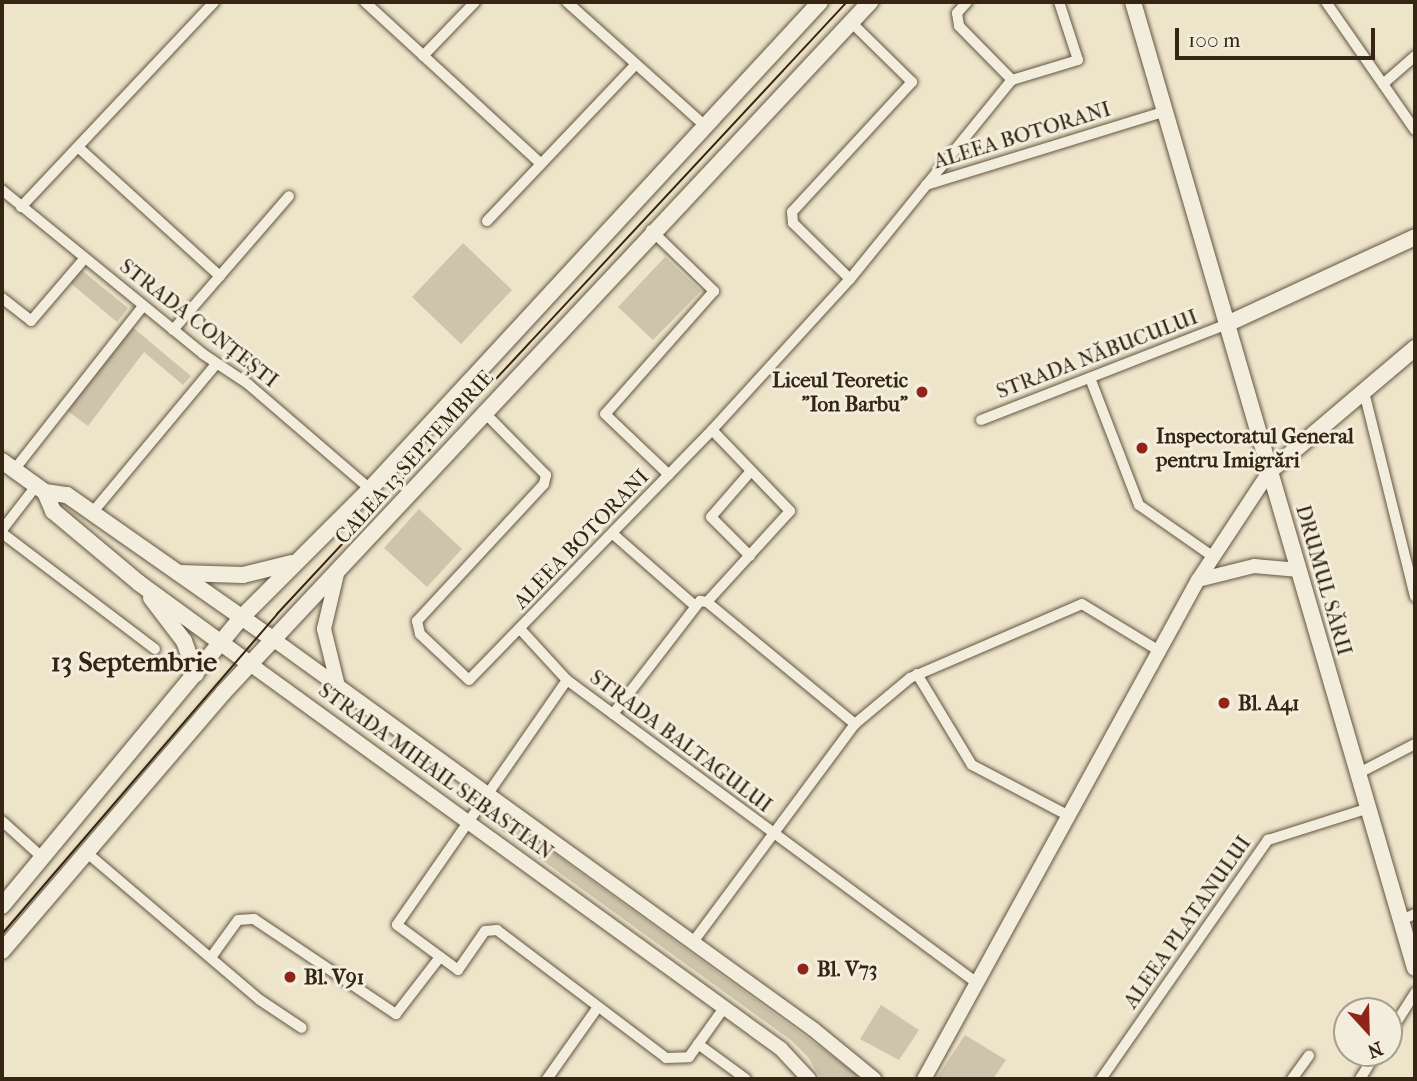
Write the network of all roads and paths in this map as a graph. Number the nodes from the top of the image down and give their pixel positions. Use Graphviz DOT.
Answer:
graph roads {
  1 [pos="214,2"];
  2 [pos="365,2"];
  3 [pos="475,2"];
  4 [pos="566,2"];
  5 [pos="820,2"];
  6 [pos="870,2"];
  7 [pos="967,2"];
  8 [pos="1059,2"];
  9 [pos="1133,2"];
  10 [pos="1326,2"];
  11 [pos="851,22"];
  12 [pos="424,56"];
  13 [pos="1415,56"];
  14 [pos="636,64"];
  15 [pos="1012,80"];
  16 [pos="1382,84"];
  17 [pos="1164,112"];
  18 [pos="705,126"];
  19 [pos="1415,130"];
  20 [pos="78,147"];
  21 [pos="541,164"];
  22 [pos="925,185"];
  23 [pos="2,190"];
  24 [pos="289,197"];
  25 [pos="21,207"];
  26 [pos="487,221"];
  27 [pos="651,230"];
  28 [pos="1415,237"];
  29 [pos="84,258"];
  30 [pos="220,276"];
  31 [pos="850,278"];
  32 [pos="2,298"];
  33 [pos="143,306"];
  34 [pos="1227,324"];
  35 [pos="173,330"];
  36 [pos="1415,348"];
  37 [pos="216,364"];
  38 [pos="1090,378"];
  39 [pos="1364,391"];
  40 [pos="483,411"];
  41 [pos="981,420"];
  42 [pos="712,430"];
  43 [pos="8,465"];
  44 [pos="751,471"];
  45 [pos="1270,471"];
  46 [pos="669,475"];
  47 [pos="41,489"];
  48 [pos="370,489"];
  49 [pos="92,513"];
  50 [pos="2,531"];
  51 [pos="612,534"];
  52 [pos="750,556"];
  53 [pos="1212,556"];
  54 [pos="297,560"];
  55 [pos="167,568"];
  56 [pos="1299,570"];
  57 [pos="337,574"];
  58 [pos="1198,580"];
  59 [pos="139,583"];
  60 [pos="1415,597"];
  61 [pos="707,601"];
  62 [pos="694,606"];
  63 [pos="242,617"];
  64 [pos="521,630"];
  65 [pos="273,639"];
  66 [pos="222,641"];
  67 [pos="155,649"];
  68 [pos="1161,652"];
  69 [pos="250,664"];
  70 [pos="196,674"];
  71 [pos="914,676"];
  72 [pos="566,680"];
  73 [pos="338,686"];
  74 [pos="613,714"];
  75 [pos="855,724"];
  76 [pos="1415,744"];
  77 [pos="1359,773"];
  78 [pos="487,793"];
  79 [pos="1369,808"];
  80 [pos="1069,816"];
  81 [pos="469,819"];
  82 [pos="2,821"];
  83 [pos="772,832"];
  84 [pos="86,852"];
  85 [pos="43,858"];
  86 [pos="2,906"];
  87 [pos="1408,917"];
  88 [pos="693,942"];
  89 [pos="2,951"];
  90 [pos="212,956"];
  91 [pos="440,957"];
  92 [pos="1415,968"];
  93 [pos="977,983"];
  94 [pos="1415,993"];
  95 [pos="598,1007"];
  96 [pos="724,1008"];
  97 [pos="1403,1012"];
  98 [pos="302,1028"];
  99 [pos="698,1044"];
  100 [pos="1309,1056"];
  101 [pos="547,1079"];
  102 [pos="746,1079"];
  103 [pos="809,1079"];
  104 [pos="874,1079"];
  105 [pos="923,1079"];
  106 [pos="1101,1079"];
  107 [pos="1292,1079"];
  1 -- 20 [label="street"];
  2 -- 12 [label="street"];
  3 -- 12 [label="street"];
  4 -- 14 [label="street"];
  5 -- 18 [label="main road, CALEA 13 SEPTEMBRIE"];
  6 -- 11 [label="main road, CALEA 13 SEPTEMBRIE"];
  7 -- 15 [label="street"];
  8 -- 15 [label="street"];
  9 -- 17 [label="main road, DRUMUL SĂRII"];
  10 -- 16 [label="street"];
  11 -- 27 [label="main road, CALEA 13 SEPTEMBRIE"];
  11 -- 31 [label="street"];
  12 -- 21 [label="street"];
  13 -- 16 [label="street"];
  14 -- 18 [label="street"];
  14 -- 21 [label="street"];
  15 -- 22 [label="street"];
  16 -- 19 [label="street"];
  17 -- 22 [label="street, ALEEA BOTORANI"];
  17 -- 34 [label="main road, DRUMUL SĂRII"];
  18 -- 48 [label="main road, CALEA 13 SEPTEMBRIE"];
  20 -- 25 [label="street"];
  20 -- 30 [label="street"];
  21 -- 26 [label="street"];
  22 -- 31 [label="street, ALEEA BOTORANI"];
  23 -- 25 [label="street, STRADA CONȚEȘTI"];
  24 -- 30 [label="street"];
  25 -- 29 [label="street, STRADA CONȚEȘTI"];
  27 -- 40 [label="main road, CALEA 13 SEPTEMBRIE"];
  27 -- 46 [label="street, ALEEA BOTORANI"];
  28 -- 34 [label="main road"];
  29 -- 32 [label="street"];
  29 -- 33 [label="street, STRADA CONȚEȘTI"];
  30 -- 35 [label="street"];
  31 -- 42 [label="street, ALEEA BOTORANI"];
  33 -- 35 [label="street, STRADA CONȚEȘTI"];
  33 -- 43 [label="street"];
  34 -- 38 [label="street, STRADA NĂBUCULUI"];
  34 -- 45 [label="main road, DRUMUL SĂRII"];
  35 -- 37 [label="street, STRADA CONȚEȘTI"];
  36 -- 39 [label="main road"];
  37 -- 48 [label="street, STRADA CONȚEȘTI"];
  37 -- 49 [label="street"];
  38 -- 41 [label="street, STRADA NĂBUCULUI"];
  38 -- 53 [label="street"];
  39 -- 45 [label="main road"];
  39 -- 60 [label="street"];
  40 -- 57 [label="main road, CALEA 13 SEPTEMBRIE"];
  40 -- 64 [label="street, ALEEA BOTORANI"];
  42 -- 44 [label="street"];
  42 -- 46 [label="street, ALEEA BOTORANI"];
  43 -- 47 [label="main road, STRADA MIHAIL SEBASTIAN"];
  44 -- 52 [label="street"];
  44 -- 52 [label="street"];
  45 -- 53 [label="street"];
  45 -- 56 [label="main road, DRUMUL SĂRII"];
  46 -- 51 [label="street, ALEEA BOTORANI"];
  47 -- 49 [label="main road, STRADA MIHAIL SEBASTIAN"];
  47 -- 50 [label="street"];
  47 -- 59 [label="main road, STRADA MIHAIL SEBASTIAN"];
  48 -- 54 [label="main road, CALEA 13 SEPTEMBRIE"];
  49 -- 55 [label="main road, STRADA MIHAIL SEBASTIAN"];
  50 -- 67 [label="street"];
  51 -- 62 [label="street"];
  51 -- 64 [label="street, ALEEA BOTORANI"];
  52 -- 61 [label="street"];
  53 -- 58 [label="street"];
  54 -- 55 [label="main road"];
  54 -- 63 [label="main road, CALEA 13 SEPTEMBRIE"];
  55 -- 63 [label="main road, STRADA MIHAIL SEBASTIAN"];
  56 -- 58 [label="street"];
  56 -- 77 [label="main road, DRUMUL SĂRII"];
  57 -- 65 [label="main road, CALEA 13 SEPTEMBRIE"];
  57 -- 73 [label="street, STRADA MIHAIL SEBASTIAN"];
  58 -- 68 [label="street"];
  59 -- 66 [label="main road, STRADA MIHAIL SEBASTIAN"];
  59 -- 70 [label="main road"];
  61 -- 62 [label="street"];
  61 -- 75 [label="street"];
  62 -- 74 [label="street"];
  63 -- 65 [label="main road, STRADA MIHAIL SEBASTIAN"];
  63 -- 66 [label="main road, CALEA 13 SEPTEMBRIE"];
  64 -- 72 [label="street, ALEEA BOTORANI"];
  65 -- 69 [label="main road, CALEA 13 SEPTEMBRIE"];
  65 -- 73 [label="street, STRADA MIHAIL SEBASTIAN"];
  66 -- 69 [label="main road, STRADA MIHAIL SEBASTIAN"];
  66 -- 70 [label="main road, CALEA 13 SEPTEMBRIE"];
  68 -- 71 [label="street, STRADA BALTAGULUI"];
  68 -- 80 [label="street"];
  69 -- 81 [label="street, STRADA MIHAIL SEBASTIAN"];
  69 -- 84 [label="main road, CALEA 13 SEPTEMBRIE"];
  70 -- 85 [label="main road, CALEA 13 SEPTEMBRIE"];
  71 -- 75 [label="street, STRADA BALTAGULUI"];
  71 -- 80 [label="street"];
  72 -- 74 [label="street, STRADA BALTAGULUI"];
  72 -- 78 [label="street"];
  73 -- 78 [label="street, STRADA MIHAIL SEBASTIAN"];
  74 -- 83 [label="street, STRADA BALTAGULUI"];
  75 -- 83 [label="street, STRADA BALTAGULUI"];
  76 -- 77 [label="street"];
  77 -- 79 [label="main road, DRUMUL SĂRII"];
  78 -- 81 [label="street"];
  78 -- 88 [label="street, STRADA MIHAIL SEBASTIAN"];
  79 -- 87 [label="main road, DRUMUL SĂRII"];
  79 -- 106 [label="street, ALEEA PLATANULUI"];
  80 -- 93 [label="street"];
  81 -- 91 [label="street"];
  81 -- 96 [label="street, STRADA MIHAIL SEBASTIAN"];
  82 -- 85 [label="street"];
  83 -- 88 [label="street, STRADA BALTAGULUI"];
  83 -- 93 [label="street, STRADA BALTAGULUI"];
  84 -- 89 [label="main road, CALEA 13 SEPTEMBRIE"];
  84 -- 90 [label="street"];
  85 -- 86 [label="main road, CALEA 13 SEPTEMBRIE"];
  87 -- 92 [label="main road, DRUMUL SĂRII"];
  88 -- 104 [label="street, STRADA MIHAIL SEBASTIAN"];
  90 -- 91 [label="street"];
  90 -- 98 [label="street"];
  91 -- 95 [label="street"];
  93 -- 105 [label="street"];
  94 -- 97 [label="street"];
  95 -- 99 [label="street"];
  95 -- 101 [label="street"];
  96 -- 99 [label="street"];
  96 -- 103 [label="street, STRADA MIHAIL SEBASTIAN"];
  99 -- 102 [label="street"];
  100 -- 107 [label="street"];
}
